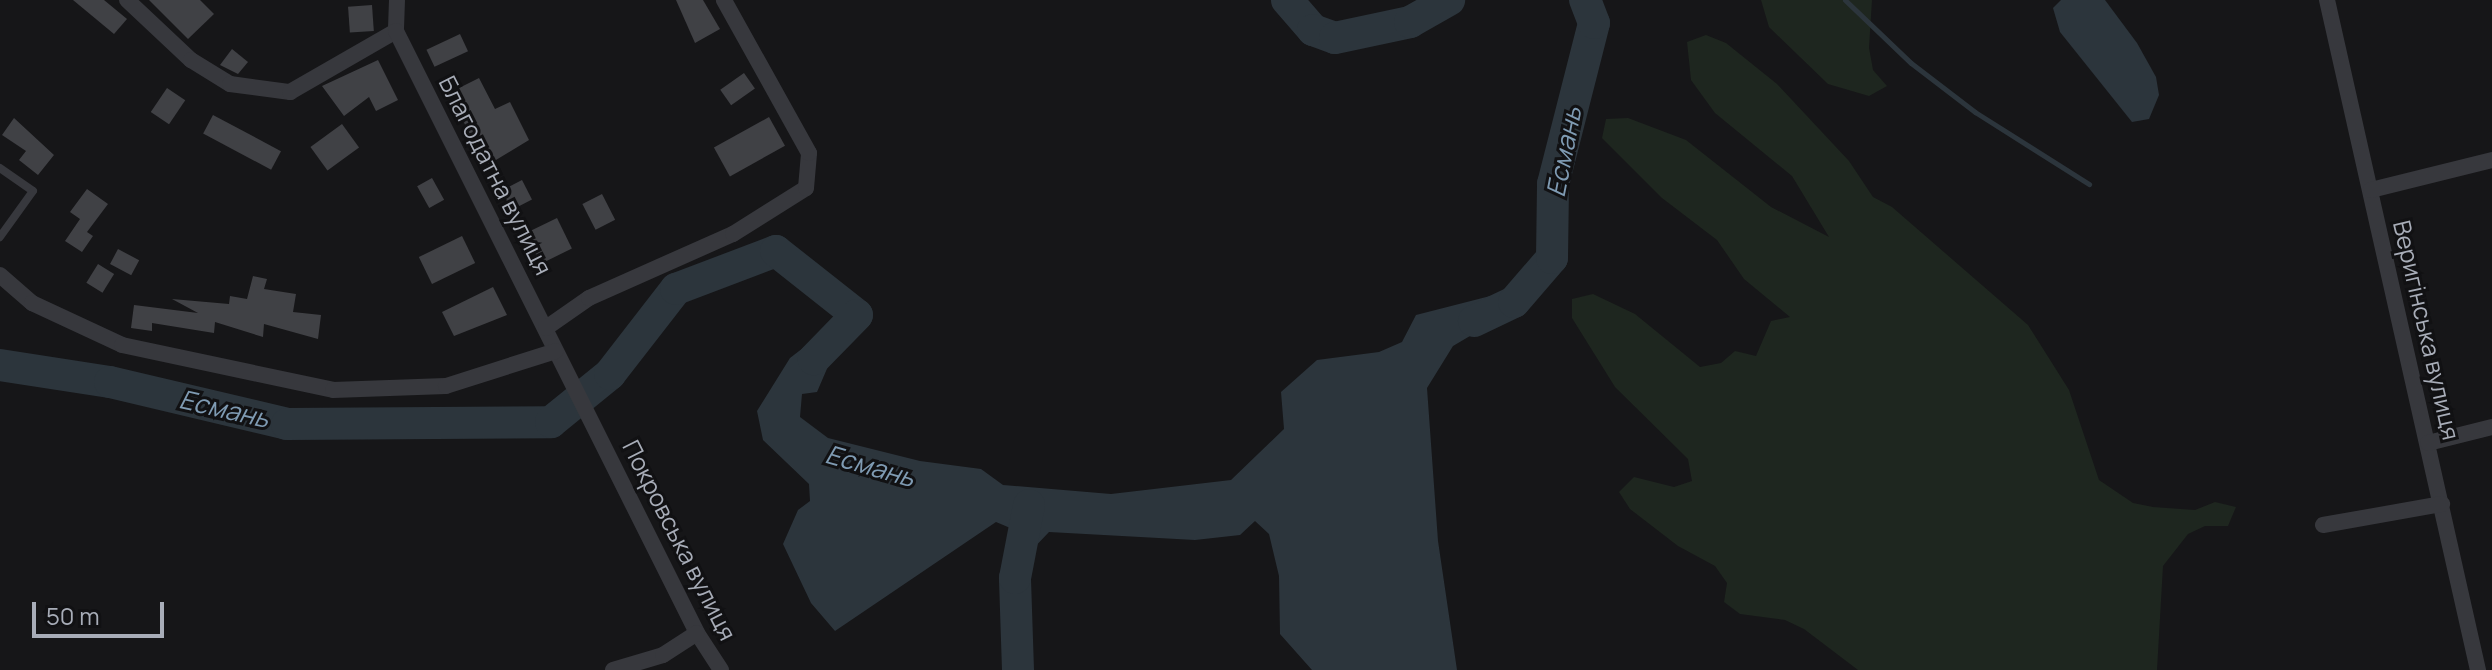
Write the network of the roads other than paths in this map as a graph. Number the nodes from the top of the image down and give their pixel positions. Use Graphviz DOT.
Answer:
graph roads {
  1 [pos="127,0"];
  2 [pos="397,0"];
  3 [pos="724,0"];
  4 [pos="2327,0"];
  5 [pos="396,31"];
  6 [pos="2492,160"];
  7 [pos="0,168"];
  8 [pos="2371,190"];
  9 [pos="0,237"];
  10 [pos="0,275"];
  11 [pos="546,328"];
  12 [pos="556,351"];
  13 [pos="564,369"];
  14 [pos="2492,427"];
  15 [pos="2428,443"];
  16 [pos="2442,504"];
  17 [pos="2323,525"];
  18 [pos="697,633"];
  19 [pos="613,670"];
  20 [pos="721,670"];
  21 [pos="2478,670"];
  1 -- 5 [label="street"];
  2 -- 5 [label="street, Благодатна вулиця"];
  3 -- 11 [label="street"];
  4 -- 8 [label="street, Веригінська вулиця"];
  5 -- 11 [label="street, Благодатна вулиця"];
  6 -- 8 [label="street"];
  7 -- 9 [label="lane"];
  8 -- 15 [label="street, Веригінська вулиця"];
  10 -- 12 [label="street"];
  11 -- 12 [label="street, Благодатна вулиця"];
  12 -- 13 [label="street, Благодатна вулиця"];
  13 -- 18 [label="street, Покровська вулиця"];
  14 -- 15 [label="street"];
  15 -- 16 [label="street, Веригінська вулиця"];
  16 -- 17 [label="street"];
  16 -- 21 [label="street, Веригінська вулиця"];
  18 -- 19 [label="street"];
  18 -- 20 [label="street, Покровська вулиця"];
}
